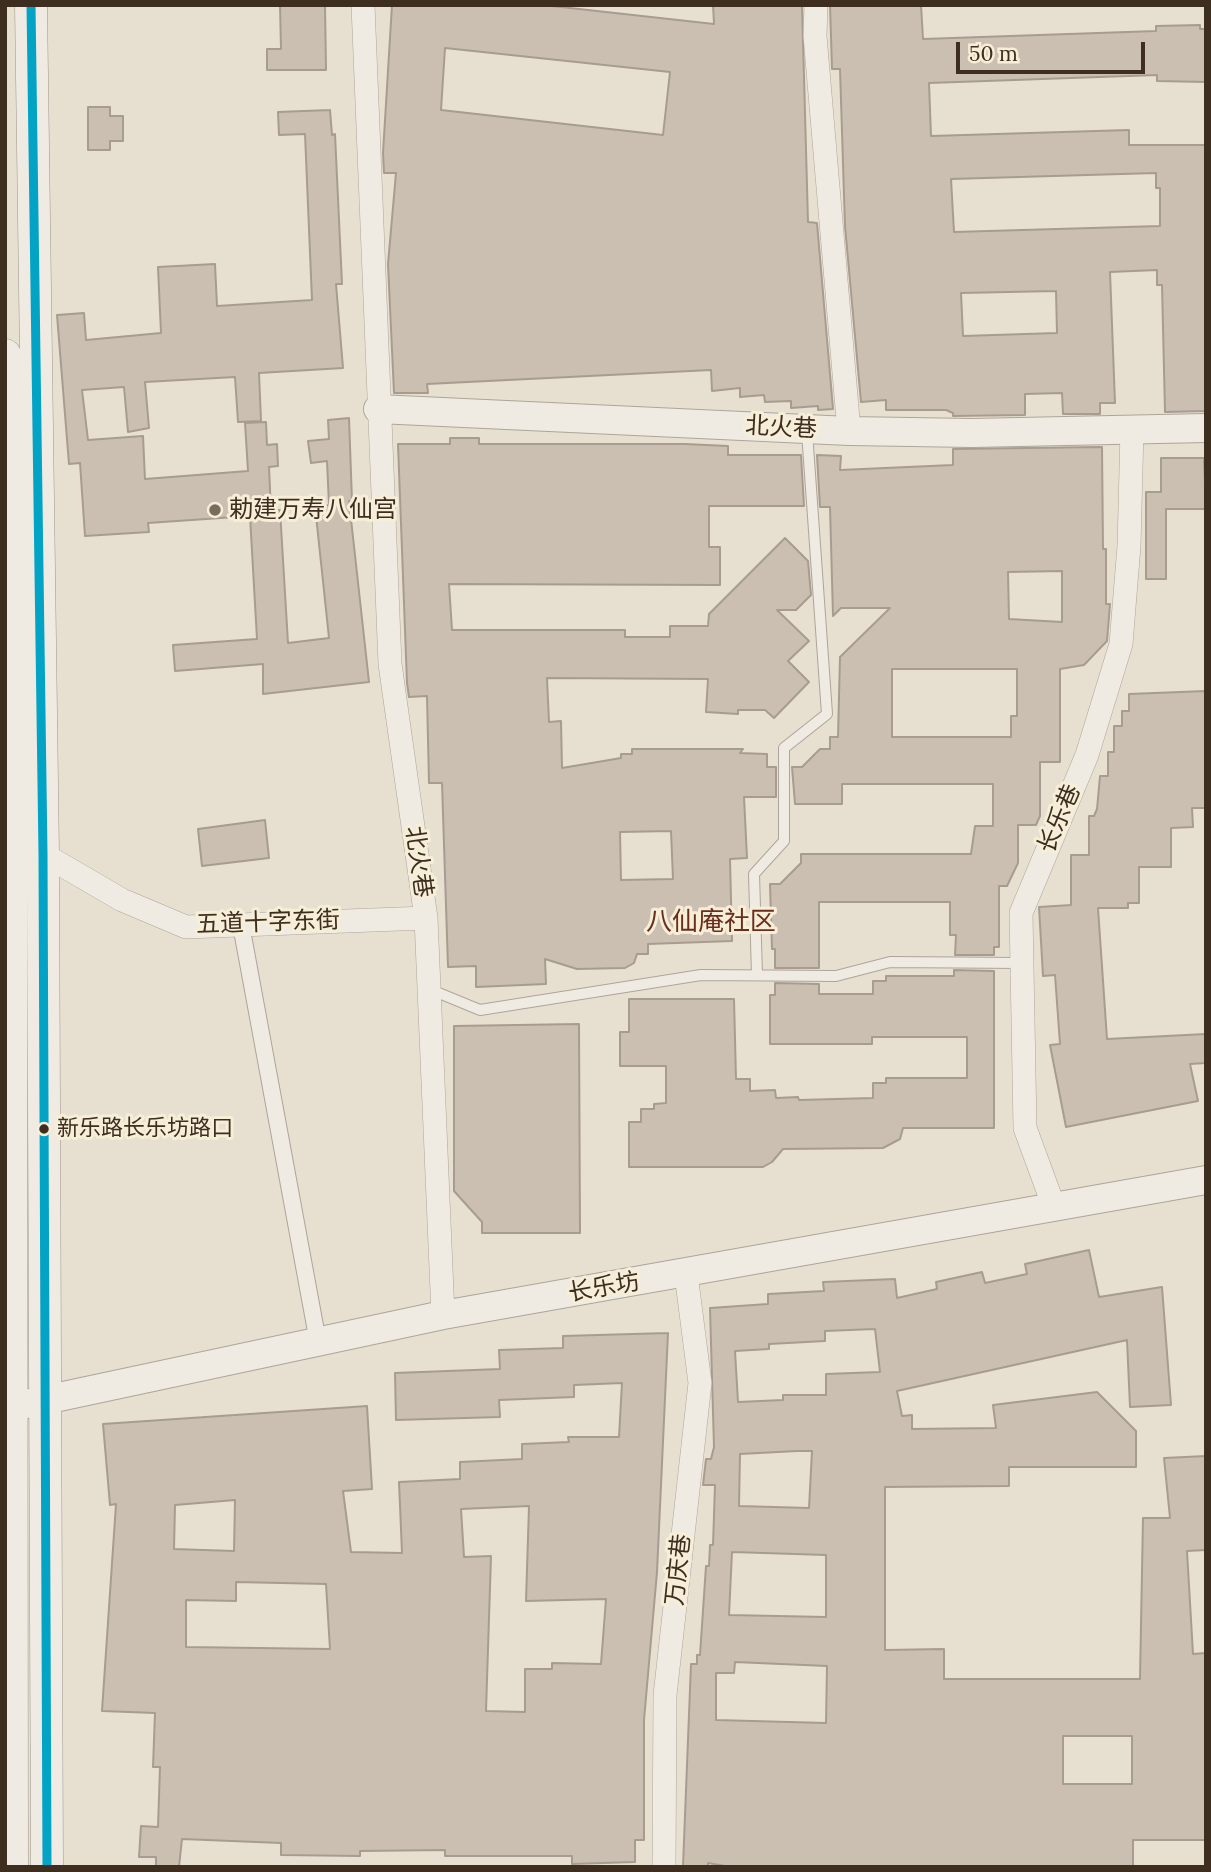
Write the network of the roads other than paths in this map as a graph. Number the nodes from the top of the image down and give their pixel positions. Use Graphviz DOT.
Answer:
graph roads {
  1 [pos="30,5"];
  2 [pos="363,5"];
  3 [pos="816,5"];
  4 [pos="5,355"];
  5 [pos="378,410"];
  6 [pos="1206,428"];
  7 [pos="807,429"];
  8 [pos="1132,430"];
  9 [pos="849,431"];
  10 [pos="19,713"];
  11 [pos="43,855"];
  12 [pos="426,918"];
  13 [pos="242,925"];
  14 [pos="1022,962"];
  15 [pos="757,975"];
  16 [pos="429,989"];
  17 [pos="1206,1180"];
  18 [pos="1054,1207"];
  19 [pos="686,1274"];
  20 [pos="443,1315"];
  21 [pos="318,1342"];
  22 [pos="46,1399"];
  23 [pos="9,1408"];
  24 [pos="12,1867"];
  25 [pos="47,1867"];
  26 [pos="664,1867"];
  1 -- 10 [label="main road"];
  2 -- 5 [label="street, 北火巷"];
  3 -- 9 [label="street, 北火巷"];
  4 -- 10 [label="main road"];
  5 -- 7 [label="street, 北火巷"];
  5 -- 12 [label="street, 北火巷"];
  6 -- 8 [label="street, 北火巷"];
  7 -- 9 [label="street, 北火巷"];
  7 -- 15 [label="lane"];
  8 -- 9 [label="street, 北火巷"];
  8 -- 14 [label="street, 长乐巷"];
  10 -- 11 [label="main road"];
  10 -- 23 [label="main road"];
  11 -- 13 [label="street, 五道十字东街"];
  11 -- 22 [label="main road"];
  12 -- 13 [label="street, 五道十字东街"];
  12 -- 16 [label="street, 北火巷"];
  13 -- 21 [label="street"];
  14 -- 15 [label="lane"];
  14 -- 18 [label="street, 长乐巷"];
  15 -- 16 [label="lane"];
  16 -- 20 [label="street, 北火巷"];
  17 -- 18 [label="street, 长乐坊"];
  18 -- 19 [label="street, 长乐坊"];
  19 -- 20 [label="street, 长乐坊"];
  19 -- 26 [label="street, 万庆巷"];
  20 -- 21 [label="street, 长乐坊"];
  21 -- 22 [label="street, 长乐坊"];
  22 -- 23 [label="street, 长乐坊"];
  22 -- 25 [label="main road"];
  23 -- 24 [label="main road"];
}
